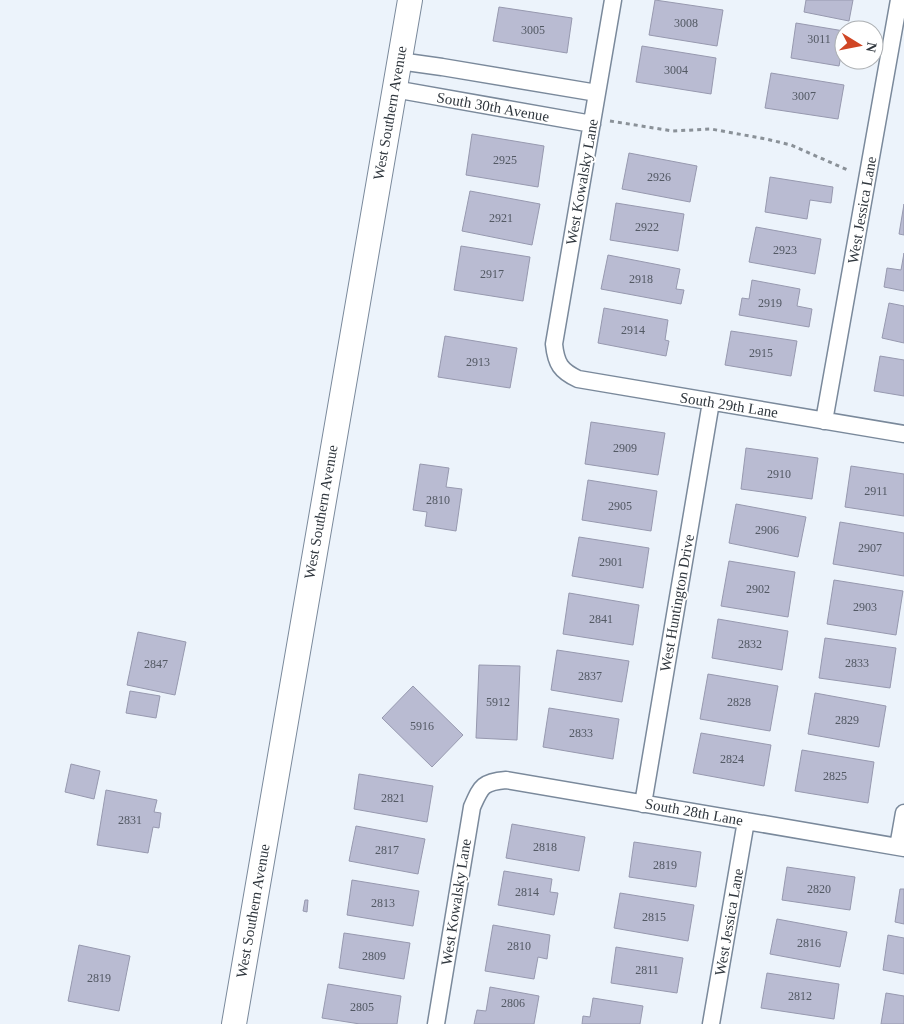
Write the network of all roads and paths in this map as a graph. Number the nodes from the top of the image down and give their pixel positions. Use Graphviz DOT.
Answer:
graph roads {
  1 [pos="410,0"];
  2 [pos="613,0"];
  3 [pos="899,0"];
  4 [pos="904,1"];
  5 [pos="399,61"];
  6 [pos="394,89"];
  7 [pos="597,93"];
  8 [pos="593,121"];
  9 [pos="868,175"];
  10 [pos="558,364"];
  11 [pos="711,402"];
  12 [pos="824,421"];
  13 [pos="904,434"];
  14 [pos="485,784"];
  15 [pos="643,804"];
  16 [pos="904,813"];
  17 [pos="746,821"];
  18 [pos="901,847"];
  19 [pos="234,1024"];
  20 [pos="436,1024"];
  21 [pos="711,1024"];
  1 -- 5 [label="main road, West Southern Avenue"];
  2 -- 7 [label="street, West Kowalsky Lane"];
  3 -- 4 [label="street"];
  3 -- 9 [label="street, West Jessica Lane"];
  5 -- 6 [label="main road, West Southern Avenue"];
  5 -- 7 [label="street, South 30th Avenue"];
  6 -- 8 [label="street, South 30th Avenue"];
  6 -- 19 [label="main road, West Southern Avenue"];
  7 -- 8 [label="street, West Kowalsky Lane"];
  8 -- 9 [label="path"];
  8 -- 10 [label="street, West Kowalsky Lane"];
  9 -- 12 [label="street, West Jessica Lane"];
  10 -- 11 [label="street, South 29th Lane"];
  11 -- 12 [label="street, South 29th Lane"];
  11 -- 15 [label="street, West Huntington Drive"];
  12 -- 13 [label="street, South 29th Lane"];
  14 -- 15 [label="street, South 28th Lane"];
  14 -- 20 [label="street, West Kowalsky Lane"];
  15 -- 17 [label="street, South 28th Lane"];
  16 -- 18 [label="street"];
  17 -- 18 [label="street, South 28th Lane"];
  17 -- 21 [label="street, West Jessica Lane"];
}
